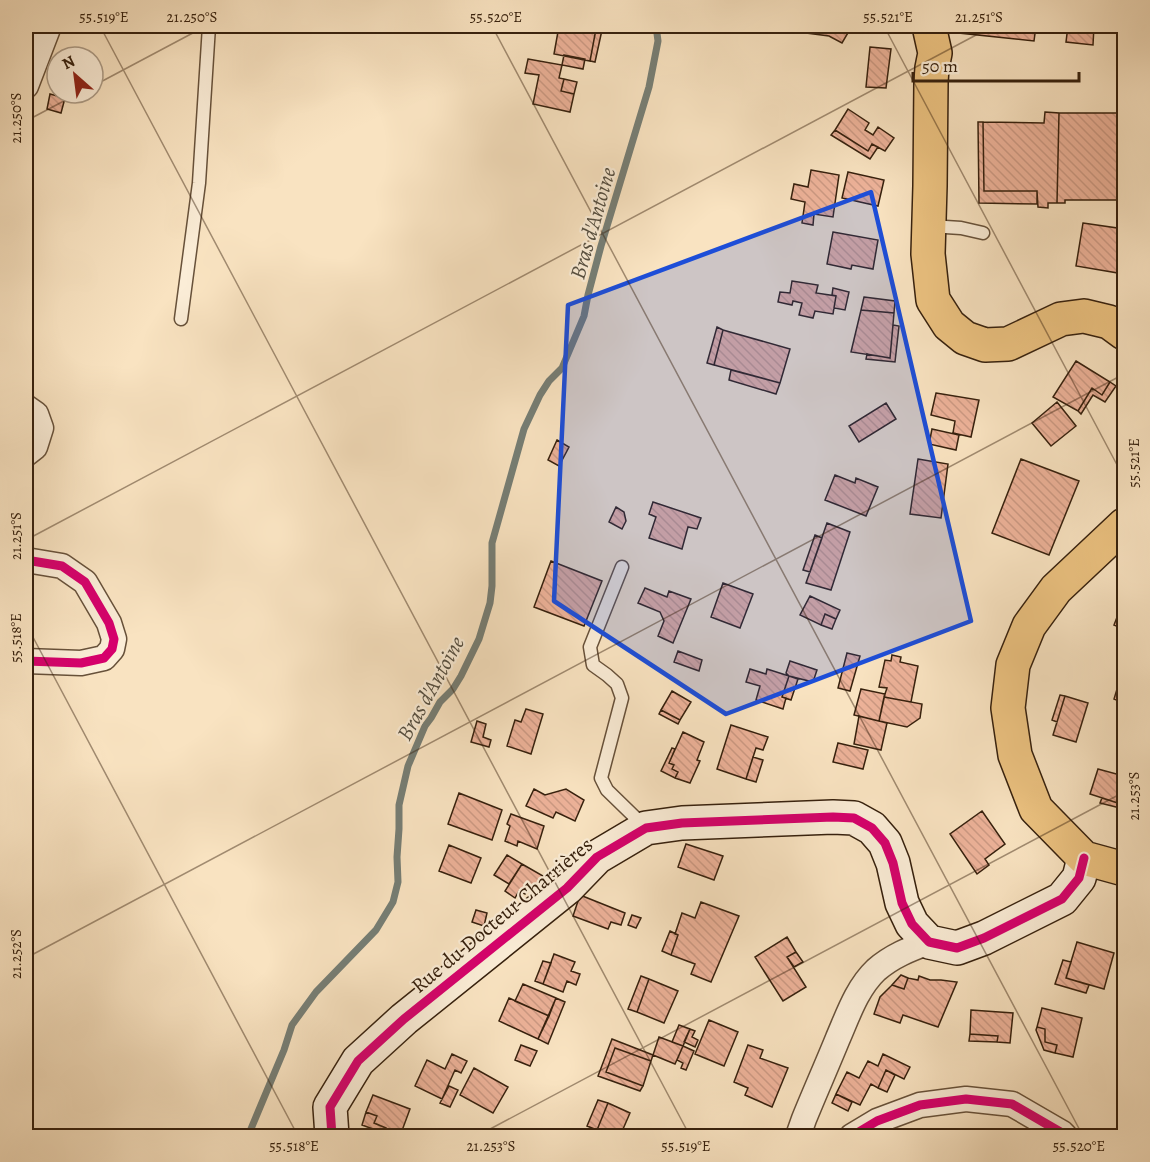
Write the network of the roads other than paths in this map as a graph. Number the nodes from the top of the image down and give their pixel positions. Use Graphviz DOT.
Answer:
graph roads {
  1 [pos="49,26"];
  2 [pos="209,26"];
  3 [pos="909,26"];
  4 [pos="929,26"];
  5 [pos="932,68"];
  6 [pos="26,86"];
  7 [pos="929,226"];
  8 [pos="982,233"];
  9 [pos="181,319"];
  10 [pos="1125,333"];
  11 [pos="26,406"];
  12 [pos="26,454"];
  13 [pos="1125,525"];
  14 [pos="26,560"];
  15 [pos="622,567"];
  16 [pos="26,660"];
  17 [pos="646,828"];
  18 [pos="1084,858"];
  19 [pos="1125,869"];
  20 [pos="929,942"];
  21 [pos="332,1137"];
  22 [pos="798,1137"];
  23 [pos="852,1137"];
  24 [pos="1065,1137"];
  1 -- 6 [label="street"];
  2 -- 9 [label="lane"];
  3 -- 5 [label="main road"];
  4 -- 5 [label="main road"];
  5 -- 7 [label="main road"];
  7 -- 8 [label="lane"];
  7 -- 10 [label="main road"];
  11 -- 12 [label="street"];
  13 -- 18 [label="main road"];
  14 -- 16 [label="street"];
  15 -- 17 [label="lane"];
  17 -- 20 [label="street, Rue du Docteur Charrières"];
  17 -- 21 [label="street, Rue du Docteur Charrières"];
  18 -- 19 [label="main road"];
  18 -- 20 [label="street"];
  20 -- 22 [label="street"];
  23 -- 24 [label="street"];
}
